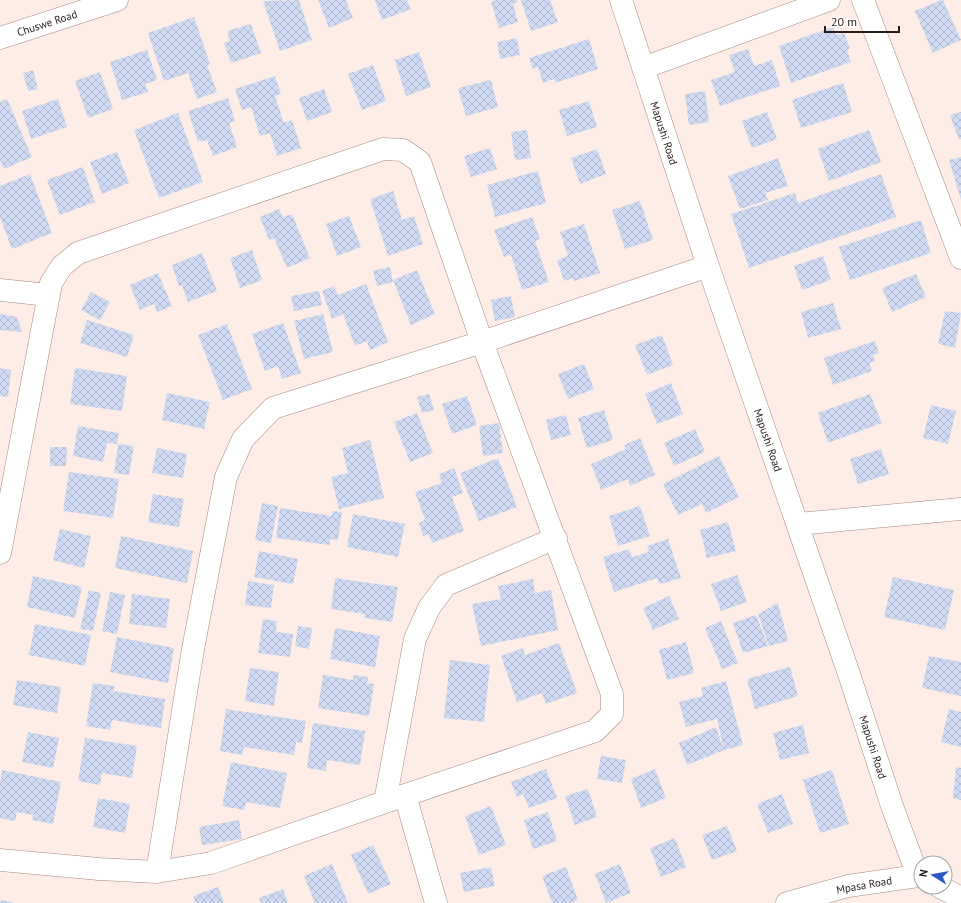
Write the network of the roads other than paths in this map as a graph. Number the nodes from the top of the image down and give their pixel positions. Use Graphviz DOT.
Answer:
graph roads {
  1 [pos="117,0"];
  2 [pos="621,0"];
  3 [pos="829,0"];
  4 [pos="863,0"];
  5 [pos="0,38"];
  6 [pos="643,68"];
  7 [pos="961,258"];
  8 [pos="708,266"];
  9 [pos="0,290"];
  10 [pos="49,294"];
  11 [pos="482,342"];
  12 [pos="961,509"];
  13 [pos="798,524"];
  14 [pos="556,538"];
  15 [pos="0,553"];
  16 [pos="395,798"];
  17 [pos="913,859"];
  18 [pos="0,860"];
  19 [pos="157,872"];
  20 [pos="913,878"];
  21 [pos="436,903"];
  22 [pos="787,903"];
  1 -- 5 [label="street, Chuswe Road"];
  2 -- 6 [label="street, Mapushi Road"];
  3 -- 6 [label="street"];
  4 -- 7 [label="street"];
  6 -- 8 [label="street, Mapushi Road"];
  8 -- 11 [label="street"];
  8 -- 13 [label="street, Mapushi Road"];
  9 -- 10 [label="street"];
  10 -- 11 [label="street"];
  10 -- 15 [label="street"];
  11 -- 14 [label="street"];
  11 -- 19 [label="street"];
  12 -- 13 [label="street"];
  13 -- 17 [label="street, Mapushi Road"];
  14 -- 16 [label="street"];
  14 -- 16 [label="street"];
  16 -- 19 [label="street"];
  16 -- 21 [label="street"];
  18 -- 19 [label="street"];
  20 -- 22 [label="street, Mpasa Road"];
}
